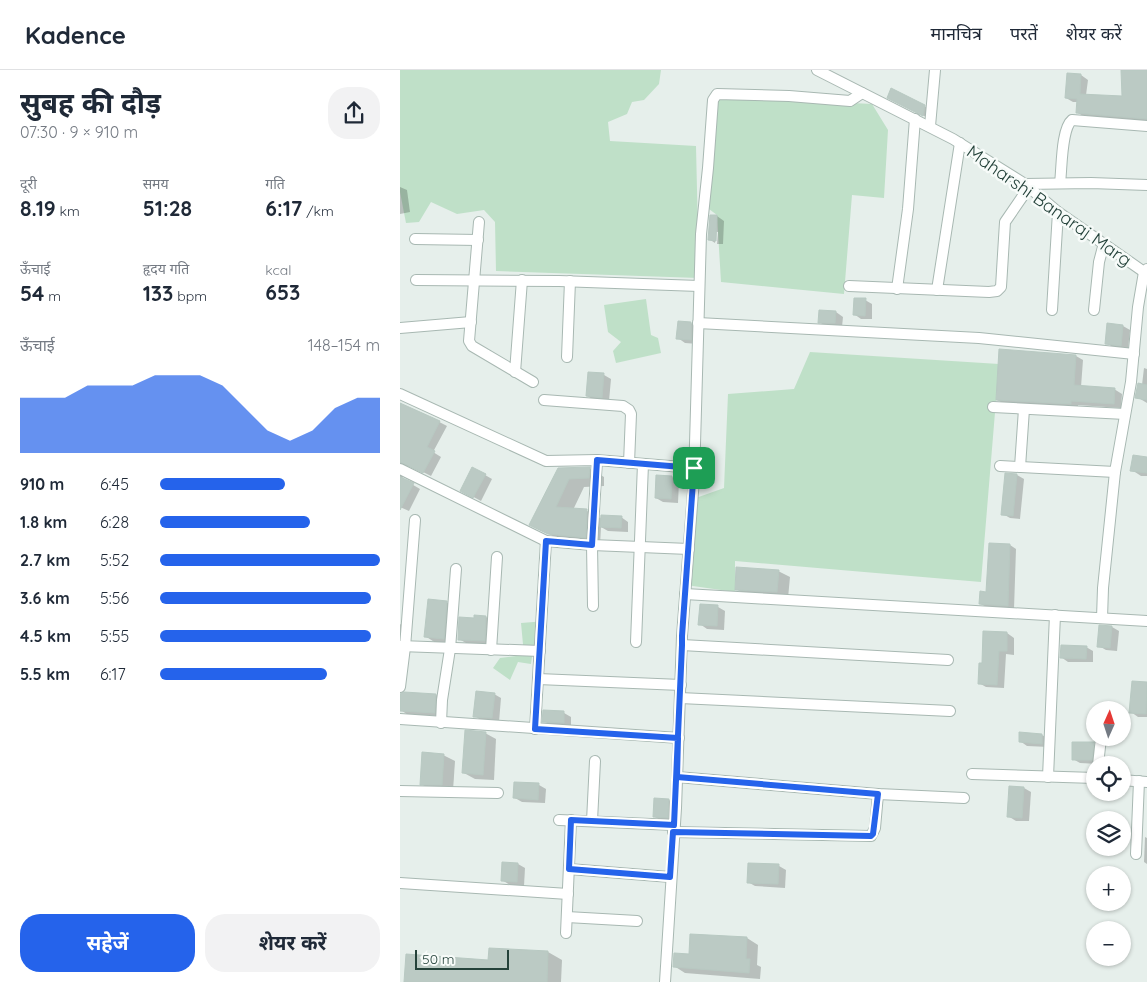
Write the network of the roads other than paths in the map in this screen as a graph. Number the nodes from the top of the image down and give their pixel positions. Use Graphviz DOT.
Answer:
graph roads {
  1 [pos="817,70"];
  2 [pos="935,70"];
  3 [pos="862,93"];
  4 [pos="915,119"];
  5 [pos="930,126"];
  6 [pos="1147,126"];
  7 [pos="960,143"];
  8 [pos="1060,183"];
  9 [pos="1147,185"];
  10 [pos="1027,186"];
  11 [pos="1058,212"];
  12 [pos="479,222"];
  13 [pos="415,239"];
  14 [pos="478,240"];
  15 [pos="1104,243"];
  16 [pos="1146,272"];
  17 [pos="416,280"];
  18 [pos="475,280"];
  19 [pos="522,280"];
  20 [pos="570,281"];
  21 [pos="698,286"];
  22 [pos="849,286"];
  23 [pos="897,289"];
  24 [pos="937,290"];
  25 [pos="1052,310"];
  26 [pos="1094,310"];
  27 [pos="471,322"];
  28 [pos="698,323"];
  29 [pos="400,328"];
  30 [pos="1134,354"];
  31 [pos="566,357"];
  32 [pos="515,372"];
  33 [pos="533,382"];
  34 [pos="400,394"];
  35 [pos="544,400"];
  36 [pos="993,407"];
  37 [pos="1024,409"];
  38 [pos="1125,414"];
  39 [pos="597,460"];
  40 [pos="629,463"];
  41 [pos="643,464"];
  42 [pos="1000,466"];
  43 [pos="1020,467"];
  44 [pos="400,468"];
  45 [pos="694,468"];
  46 [pos="1115,472"];
  47 [pos="415,520"];
  48 [pos="546,541"];
  49 [pos="592,545"];
  50 [pos="640,547"];
  51 [pos="689,549"];
  52 [pos="497,558"];
  53 [pos="456,569"];
  54 [pos="685,594"];
  55 [pos="593,606"];
  56 [pos="1055,615"];
  57 [pos="1102,618"];
  58 [pos="1147,621"];
  59 [pos="636,642"];
  60 [pos="682,645"];
  61 [pos="403,646"];
  62 [pos="450,649"];
  63 [pos="491,650"];
  64 [pos="540,651"];
  65 [pos="948,660"];
  66 [pos="538,679"];
  67 [pos="681,685"];
  68 [pos="400,687"];
  69 [pos="680,698"];
  70 [pos="950,711"];
  71 [pos="400,719"];
  72 [pos="440,723"];
  73 [pos="535,729"];
  74 [pos="678,738"];
  75 [pos="595,761"];
  76 [pos="972,774"];
  77 [pos="677,777"];
  78 [pos="1048,777"];
  79 [pos="1086,778"];
  80 [pos="1143,781"];
  81 [pos="400,791"];
  82 [pos="498,793"];
  83 [pos="878,794"];
  84 [pos="964,798"];
  85 [pos="559,820"];
  86 [pos="571,820"];
  87 [pos="592,821"];
  88 [pos="674,828"];
  89 [pos="1136,854"];
  90 [pos="569,869"];
  91 [pos="670,877"];
  92 [pos="400,883"];
  93 [pos="568,894"];
  94 [pos="567,917"];
  95 [pos="637,921"];
  96 [pos="566,933"];
  97 [pos="664,982"];
  1 -- 3 [label="street, Maharshi Banaraj Marg"];
  2 -- 5 [label="street"];
  3 -- 4 [label="street, Maharshi Banaraj Marg"];
  3 -- 21 [label="street"];
  4 -- 5 [label="street, Maharshi Banaraj Marg"];
  4 -- 23 [label="street"];
  5 -- 7 [label="street, Maharshi Banaraj Marg"];
  6 -- 8 [label="street"];
  7 -- 10 [label="street, Maharshi Banaraj Marg"];
  7 -- 24 [label="street"];
  8 -- 9 [label="street"];
  8 -- 10 [label="street"];
  10 -- 11 [label="street, Maharshi Banaraj Marg"];
  10 -- 24 [label="street"];
  11 -- 15 [label="street, Maharshi Banaraj Marg"];
  11 -- 25 [label="street"];
  12 -- 14 [label="street"];
  13 -- 14 [label="street"];
  14 -- 18 [label="street"];
  15 -- 16 [label="street, Maharshi Banaraj Marg"];
  15 -- 26 [label="street"];
  16 -- 30 [label="street"];
  17 -- 18 [label="street"];
  18 -- 19 [label="street"];
  18 -- 27 [label="street"];
  19 -- 20 [label="street"];
  19 -- 32 [label="street"];
  20 -- 21 [label="street"];
  20 -- 31 [label="street"];
  21 -- 28 [label="street"];
  22 -- 23 [label="street"];
  23 -- 24 [label="street"];
  27 -- 29 [label="street"];
  27 -- 32 [label="street"];
  28 -- 30 [label="street"];
  28 -- 45 [label="street"];
  30 -- 38 [label="street"];
  32 -- 33 [label="street"];
  34 -- 39 [label="street"];
  35 -- 40 [label="street"];
  36 -- 37 [label="street"];
  37 -- 38 [label="street"];
  37 -- 43 [label="street"];
  38 -- 46 [label="street"];
  39 -- 40 [label="street"];
  39 -- 49 [label="street"];
  40 -- 41 [label="street"];
  41 -- 45 [label="street"];
  41 -- 50 [label="street"];
  42 -- 43 [label="street"];
  43 -- 46 [label="street"];
  44 -- 48 [label="street"];
  45 -- 51 [label="street"];
  46 -- 57 [label="street"];
  47 -- 61 [label="street"];
  48 -- 49 [label="street"];
  48 -- 64 [label="street"];
  49 -- 50 [label="street"];
  49 -- 55 [label="street"];
  50 -- 51 [label="street"];
  50 -- 59 [label="street"];
  51 -- 54 [label="street"];
  52 -- 63 [label="street"];
  53 -- 62 [label="street"];
  54 -- 56 [label="street"];
  54 -- 60 [label="street"];
  56 -- 57 [label="street"];
  56 -- 78 [label="street"];
  57 -- 58 [label="street"];
  60 -- 65 [label="street"];
  60 -- 67 [label="street"];
  61 -- 62 [label="street"];
  61 -- 68 [label="street"];
  62 -- 63 [label="street"];
  62 -- 72 [label="street"];
  63 -- 64 [label="street"];
  64 -- 66 [label="street"];
  66 -- 67 [label="street"];
  66 -- 73 [label="street"];
  67 -- 69 [label="street"];
  69 -- 70 [label="street"];
  69 -- 74 [label="street"];
  71 -- 72 [label="street"];
  72 -- 73 [label="street"];
  73 -- 74 [label="street"];
  74 -- 77 [label="street"];
  75 -- 87 [label="street"];
  76 -- 78 [label="street"];
  77 -- 83 [label="street"];
  77 -- 88 [label="street"];
  78 -- 79 [label="street"];
  80 -- 89 [label="street"];
  81 -- 82 [label="street"];
  83 -- 84 [label="street"];
  83 -- 88 [label="street"];
  85 -- 86 [label="street"];
  86 -- 87 [label="street"];
  86 -- 90 [label="street"];
  87 -- 88 [label="street"];
  88 -- 91 [label="street"];
  90 -- 91 [label="street"];
  90 -- 93 [label="street"];
  91 -- 97 [label="street"];
  92 -- 93 [label="street"];
  93 -- 94 [label="street"];
  94 -- 95 [label="street"];
  94 -- 96 [label="street"];
}
